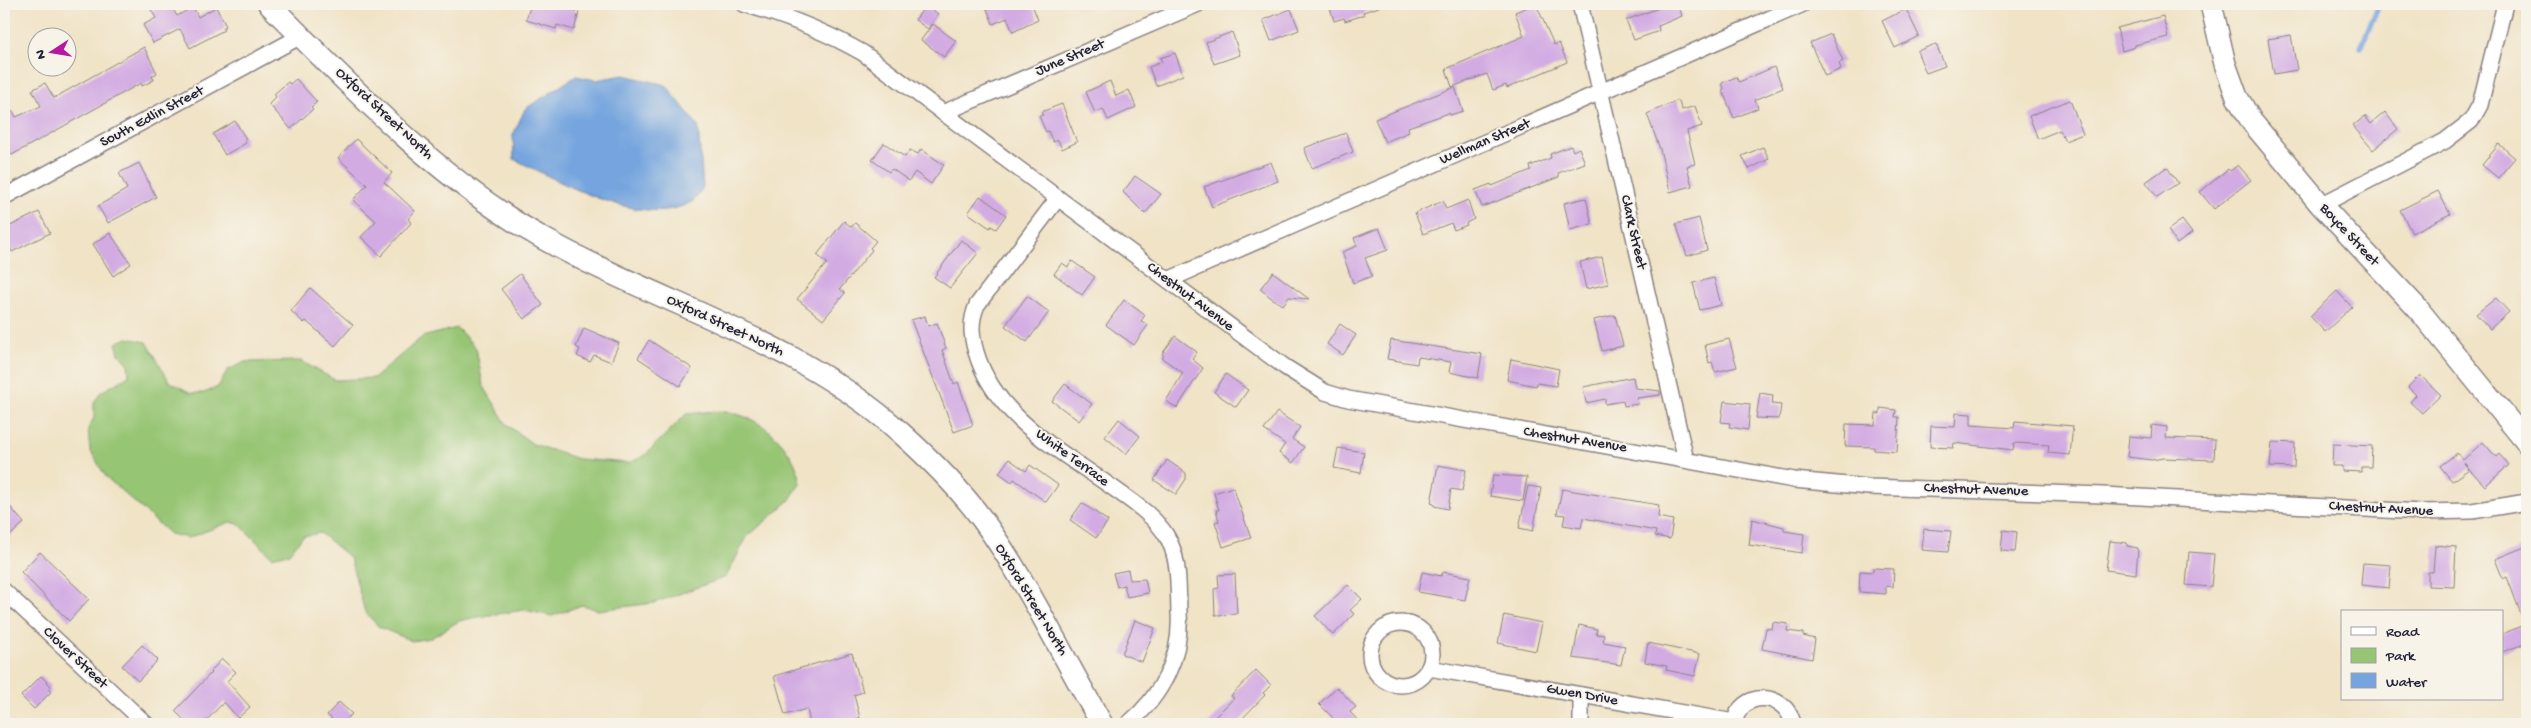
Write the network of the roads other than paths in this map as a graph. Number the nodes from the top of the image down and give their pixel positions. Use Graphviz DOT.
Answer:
graph roads {
  1 [pos="269,4"];
  2 [pos="744,4"];
  3 [pos="1198,4"];
  4 [pos="1580,4"];
  5 [pos="1803,4"];
  6 [pos="2211,4"];
  7 [pos="2505,4"];
  8 [pos="301,36"];
  9 [pos="1601,92"];
  10 [pos="943,113"];
  11 [pos="4,197"];
  12 [pos="1058,198"];
  13 [pos="2321,205"];
  14 [pos="1168,280"];
  15 [pos="2527,443"];
  16 [pos="1686,460"];
  17 [pos="2527,502"];
  18 [pos="4,591"];
  19 [pos="1429,668"];
  20 [pos="1580,695"];
  21 [pos="1734,723"];
  22 [pos="146,724"];
  23 [pos="1102,724"];
  24 [pos="1128,724"];
  25 [pos="1580,724"];
  26 [pos="1793,724"];
  1 -- 8 [label="street, Oxford Street North"];
  2 -- 10 [label="street, Chestnut Avenue"];
  3 -- 10 [label="street, June Street"];
  4 -- 9 [label="street, Clark Street"];
  5 -- 9 [label="street, Wellman Street"];
  6 -- 13 [label="street, Boyce Street"];
  7 -- 13 [label="street"];
  8 -- 11 [label="street, South Edlin Street"];
  8 -- 23 [label="street, Oxford Street North"];
  9 -- 14 [label="street, Wellman Street"];
  9 -- 16 [label="street, Clark Street"];
  10 -- 12 [label="street, Chestnut Avenue"];
  12 -- 14 [label="street, Chestnut Avenue"];
  12 -- 24 [label="street, White Terrace"];
  13 -- 15 [label="street, Boyce Street"];
  14 -- 16 [label="street, Chestnut Avenue"];
  16 -- 17 [label="street, Chestnut Avenue"];
  18 -- 22 [label="street, Clover Street"];
  19 -- 19 [label="street"];
  19 -- 20 [label="street, Gwen Drive"];
  20 -- 21 [label="street, Gwen Drive"];
  20 -- 25 [label="street"];
  21 -- 26 [label="street, Gwen Drive"];
}
